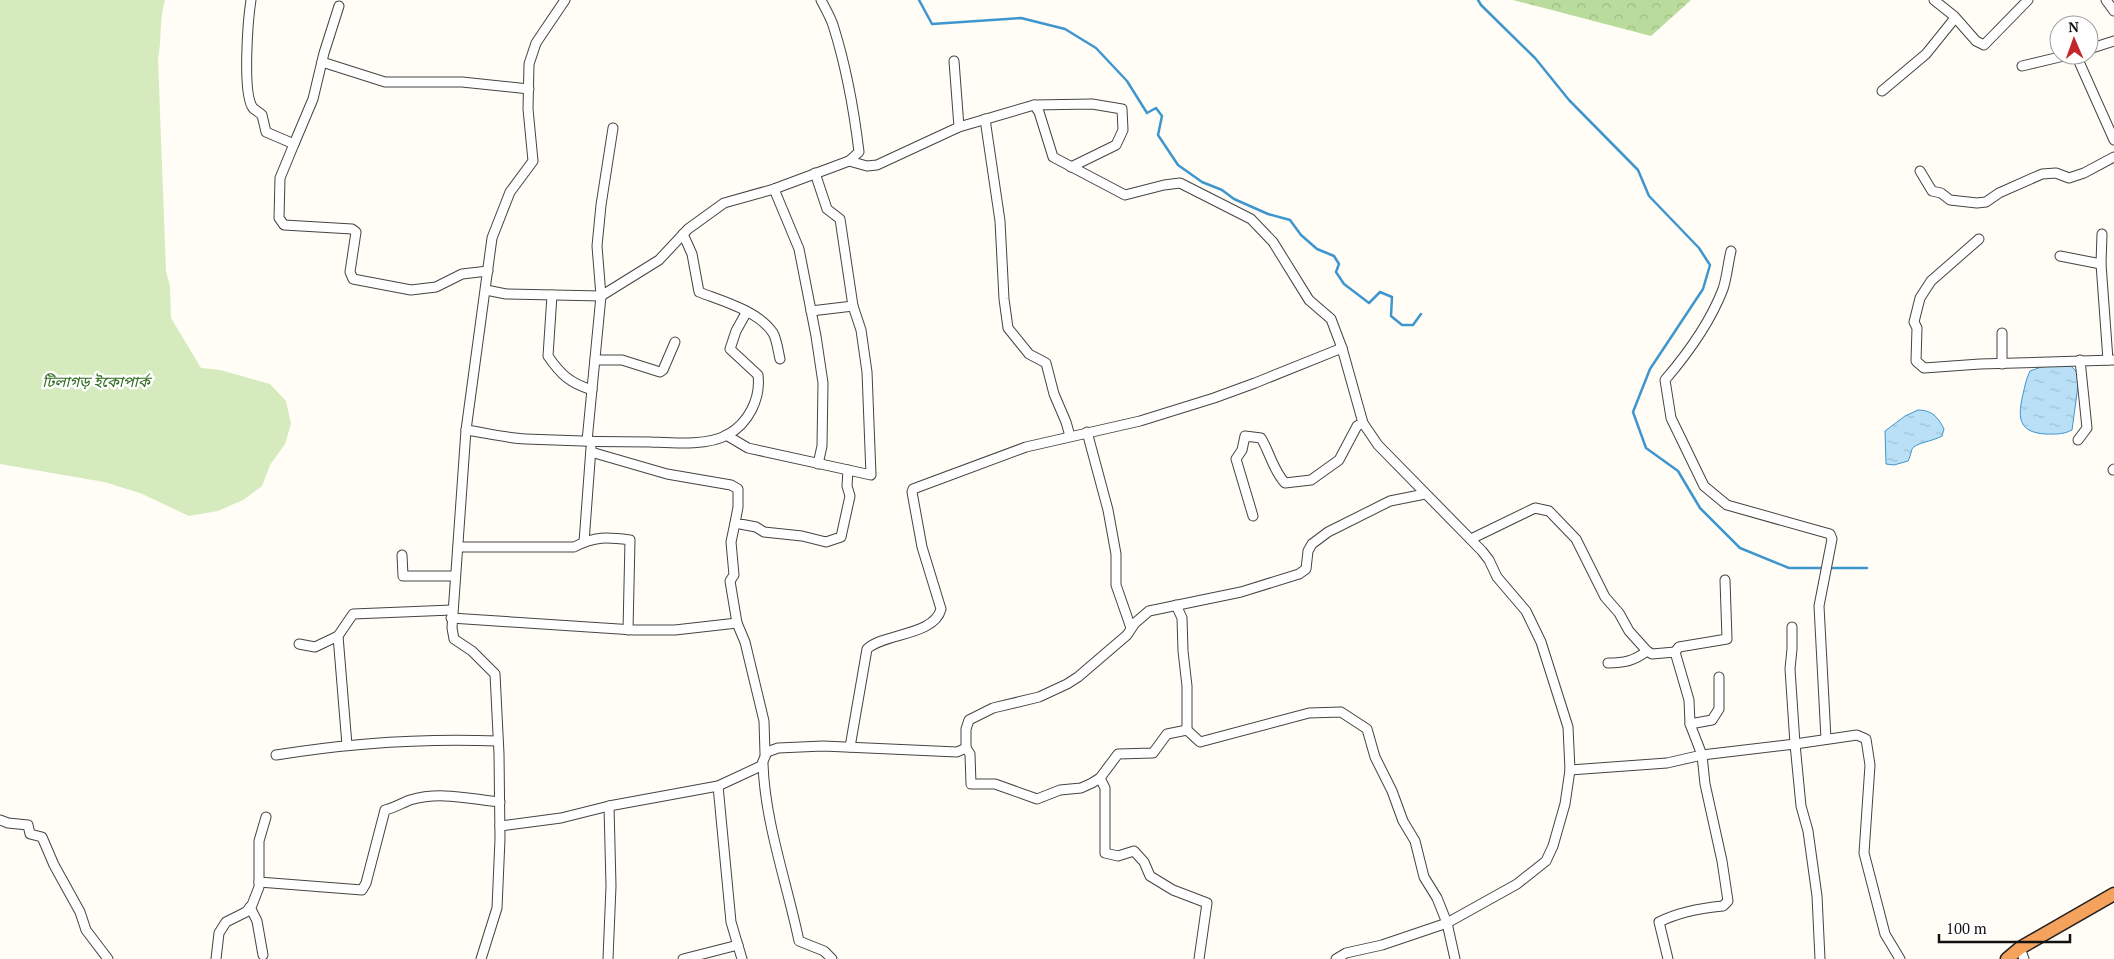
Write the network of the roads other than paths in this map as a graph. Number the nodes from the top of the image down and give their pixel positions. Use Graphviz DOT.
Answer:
graph roads {
  1 [pos="251,0"];
  2 [pos="565,0"];
  3 [pos="821,0"];
  4 [pos="1934,0"];
  5 [pos="2028,0"];
  6 [pos="2106,0"];
  7 [pos="339,6"];
  8 [pos="2114,11"];
  9 [pos="1955,18"];
  10 [pos="2114,41"];
  11 [pos="2099,46"];
  12 [pos="2049,60"];
  13 [pos="954,61"];
  14 [pos="322,62"];
  15 [pos="2080,65"];
  16 [pos="2022,66"];
  17 [pos="529,89"];
  18 [pos="1882,91"];
  19 [pos="1034,105"];
  20 [pos="985,119"];
  21 [pos="959,127"];
  22 [pos="613,128"];
  23 [pos="2114,140"];
  24 [pos="294,144"];
  25 [pos="2114,157"];
  26 [pos="849,161"];
  27 [pos="1071,166"];
  28 [pos="1920,171"];
  29 [pos="815,173"];
  30 [pos="774,189"];
  31 [pos="683,234"];
  32 [pos="2102,234"];
  33 [pos="1979,239"];
  34 [pos="1731,250"];
  35 [pos="2060,256"];
  36 [pos="2102,264"];
  37 [pos="488,270"];
  38 [pos="486,290"];
  39 [pos="552,295"];
  40 [pos="601,296"];
  41 [pos="853,306"];
  42 [pos="811,311"];
  43 [pos="746,312"];
  44 [pos="2002,333"];
  45 [pos="675,342"];
  46 [pos="1342,348"];
  47 [pos="780,359"];
  48 [pos="595,360"];
  49 [pos="2080,360"];
  50 [pos="2111,360"];
  51 [pos="2002,364"];
  52 [pos="592,390"];
  53 [pos="1363,423"];
  54 [pos="466,430"];
  55 [pos="1086,432"];
  56 [pos="726,435"];
  57 [pos="1070,436"];
  58 [pos="2078,440"];
  59 [pos="589,441"];
  60 [pos="590,452"];
  61 [pos="818,464"];
  62 [pos="848,470"];
  63 [pos="1425,494"];
  64 [pos="1253,516"];
  65 [pos="735,523"];
  66 [pos="1471,540"];
  67 [pos="584,542"];
  68 [pos="458,547"];
  69 [pos="402,555"];
  70 [pos="455,576"];
  71 [pos="1725,580"];
  72 [pos="1176,604"];
  73 [pos="452,614"];
  74 [pos="737,624"];
  75 [pos="1792,627"];
  76 [pos="1131,628"];
  77 [pos="628,630"];
  78 [pos="338,636"];
  79 [pos="299,644"];
  80 [pos="1647,651"];
  81 [pos="1675,652"];
  82 [pos="1608,663"];
  83 [pos="1719,677"];
  84 [pos="1690,724"];
  85 [pos="1187,730"];
  86 [pos="1826,739"];
  87 [pos="498,742"];
  88 [pos="1795,744"];
  89 [pos="348,745"];
  90 [pos="850,747"];
  91 [pos="966,748"];
  92 [pos="765,754"];
  93 [pos="276,755"];
  94 [pos="1702,755"];
  95 [pos="763,764"];
  96 [pos="1570,770"];
  97 [pos="1100,778"];
  98 [pos="718,786"];
  99 [pos="500,802"];
  100 [pos="609,806"];
  101 [pos="266,817"];
  102 [pos="0,820"];
  103 [pos="500,826"];
  104 [pos="259,882"];
  105 [pos="2114,894"];
  106 [pos="250,907"];
  107 [pos="1447,923"];
  108 [pos="738,945"];
  109 [pos="2022,954"];
  110 [pos="263,955"];
  111 [pos="108,959"];
  112 [pos="216,959"];
  113 [pos="481,959"];
  114 [pos="608,959"];
  115 [pos="683,959"];
  116 [pos="742,959"];
  117 [pos="832,959"];
  118 [pos="1199,959"];
  119 [pos="1336,959"];
  120 [pos="1455,959"];
  121 [pos="1668,959"];
  122 [pos="1820,959"];
  123 [pos="1900,959"];
  124 [pos="2007,959"];
  1 -- 24 [label="street"];
  2 -- 17 [label="street"];
  3 -- 26 [label="street"];
  4 -- 9 [label="street"];
  5 -- 9 [label="street"];
  6 -- 8 [label="street"];
  7 -- 14 [label="street"];
  9 -- 18 [label="street"];
  10 -- 11 [label="street"];
  12 -- 16 [label="street"];
  13 -- 21 [label="street"];
  14 -- 17 [label="street"];
  14 -- 24 [label="street"];
  15 -- 23 [label="street"];
  17 -- 37 [label="street"];
  19 -- 20 [label="street"];
  19 -- 27 [label="street"];
  19 -- 27 [label="street"];
  20 -- 21 [label="street"];
  20 -- 57 [label="street"];
  21 -- 26 [label="street"];
  22 -- 40 [label="street"];
  24 -- 37 [label="street"];
  25 -- 28 [label="street"];
  26 -- 29 [label="street"];
  27 -- 46 [label="street"];
  29 -- 30 [label="street"];
  29 -- 41 [label="street"];
  30 -- 31 [label="street"];
  30 -- 42 [label="street"];
  31 -- 40 [label="street"];
  31 -- 43 [label="street"];
  32 -- 36 [label="street"];
  33 -- 51 [label="street"];
  34 -- 86 [label="street"];
  35 -- 36 [label="street"];
  36 -- 50 [label="street"];
  37 -- 38 [label="street"];
  38 -- 39 [label="street"];
  38 -- 54 [label="street"];
  39 -- 40 [label="street"];
  39 -- 52 [label="street"];
  40 -- 48 [label="street"];
  41 -- 42 [label="street"];
  41 -- 62 [label="street"];
  42 -- 61 [label="street"];
  43 -- 47 [label="street"];
  43 -- 56 [label="street"];
  44 -- 51 [label="street"];
  45 -- 48 [label="street"];
  46 -- 53 [label="street"];
  46 -- 55 [label="street"];
  48 -- 52 [label="street"];
  49 -- 50 [label="street"];
  49 -- 51 [label="street"];
  49 -- 58 [label="street"];
  52 -- 59 [label="street"];
  53 -- 63 [label="street"];
  53 -- 64 [label="street"];
  54 -- 59 [label="street"];
  54 -- 68 [label="street"];
  55 -- 57 [label="street"];
  55 -- 76 [label="street"];
  56 -- 59 [label="street"];
  56 -- 61 [label="street"];
  57 -- 90 [label="street"];
  59 -- 60 [label="street"];
  60 -- 65 [label="street"];
  60 -- 67 [label="street"];
  61 -- 62 [label="street"];
  62 -- 65 [label="street"];
  63 -- 66 [label="street"];
  63 -- 72 [label="street"];
  65 -- 74 [label="street"];
  66 -- 80 [label="street"];
  66 -- 96 [label="street"];
  67 -- 68 [label="street"];
  67 -- 77 [label="street"];
  68 -- 70 [label="street"];
  69 -- 70 [label="street"];
  70 -- 73 [label="street"];
  71 -- 81 [label="street"];
  72 -- 76 [label="street"];
  72 -- 85 [label="street"];
  73 -- 77 [label="street"];
  73 -- 78 [label="street"];
  73 -- 87 [label="street"];
  74 -- 77 [label="street"];
  74 -- 92 [label="street"];
  75 -- 88 [label="street"];
  76 -- 91 [label="street"];
  78 -- 79 [label="street"];
  78 -- 89 [label="street"];
  80 -- 81 [label="street"];
  80 -- 82 [label="street"];
  81 -- 84 [label="street"];
  83 -- 84 [label="street"];
  84 -- 94 [label="street"];
  85 -- 97 [label="street"];
  85 -- 107 [label="street"];
  86 -- 88 [label="street"];
  86 -- 123 [label="street"];
  87 -- 89 [label="street"];
  87 -- 99 [label="street"];
  88 -- 94 [label="street"];
  88 -- 122 [label="street"];
  89 -- 93 [label="street"];
  90 -- 91 [label="street"];
  90 -- 92 [label="street"];
  91 -- 97 [label="street"];
  92 -- 95 [label="street"];
  94 -- 96 [label="street"];
  94 -- 121 [label="street"];
  95 -- 98 [label="street"];
  95 -- 117 [label="street"];
  96 -- 107 [label="street"];
  97 -- 118 [label="street"];
  98 -- 100 [label="street"];
  98 -- 108 [label="street"];
  99 -- 103 [label="street"];
  99 -- 104 [label="street"];
  100 -- 103 [label="street"];
  100 -- 114 [label="street"];
  101 -- 104 [label="street"];
  102 -- 111 [label="street"];
  103 -- 113 [label="street"];
  104 -- 106 [label="street"];
  105 -- 109 [label="highway"];
  106 -- 110 [label="street"];
  106 -- 112 [label="street"];
  107 -- 119 [label="street"];
  107 -- 120 [label="street"];
  108 -- 115 [label="street"];
  108 -- 116 [label="street"];
  109 -- 124 [label="highway"];
}
